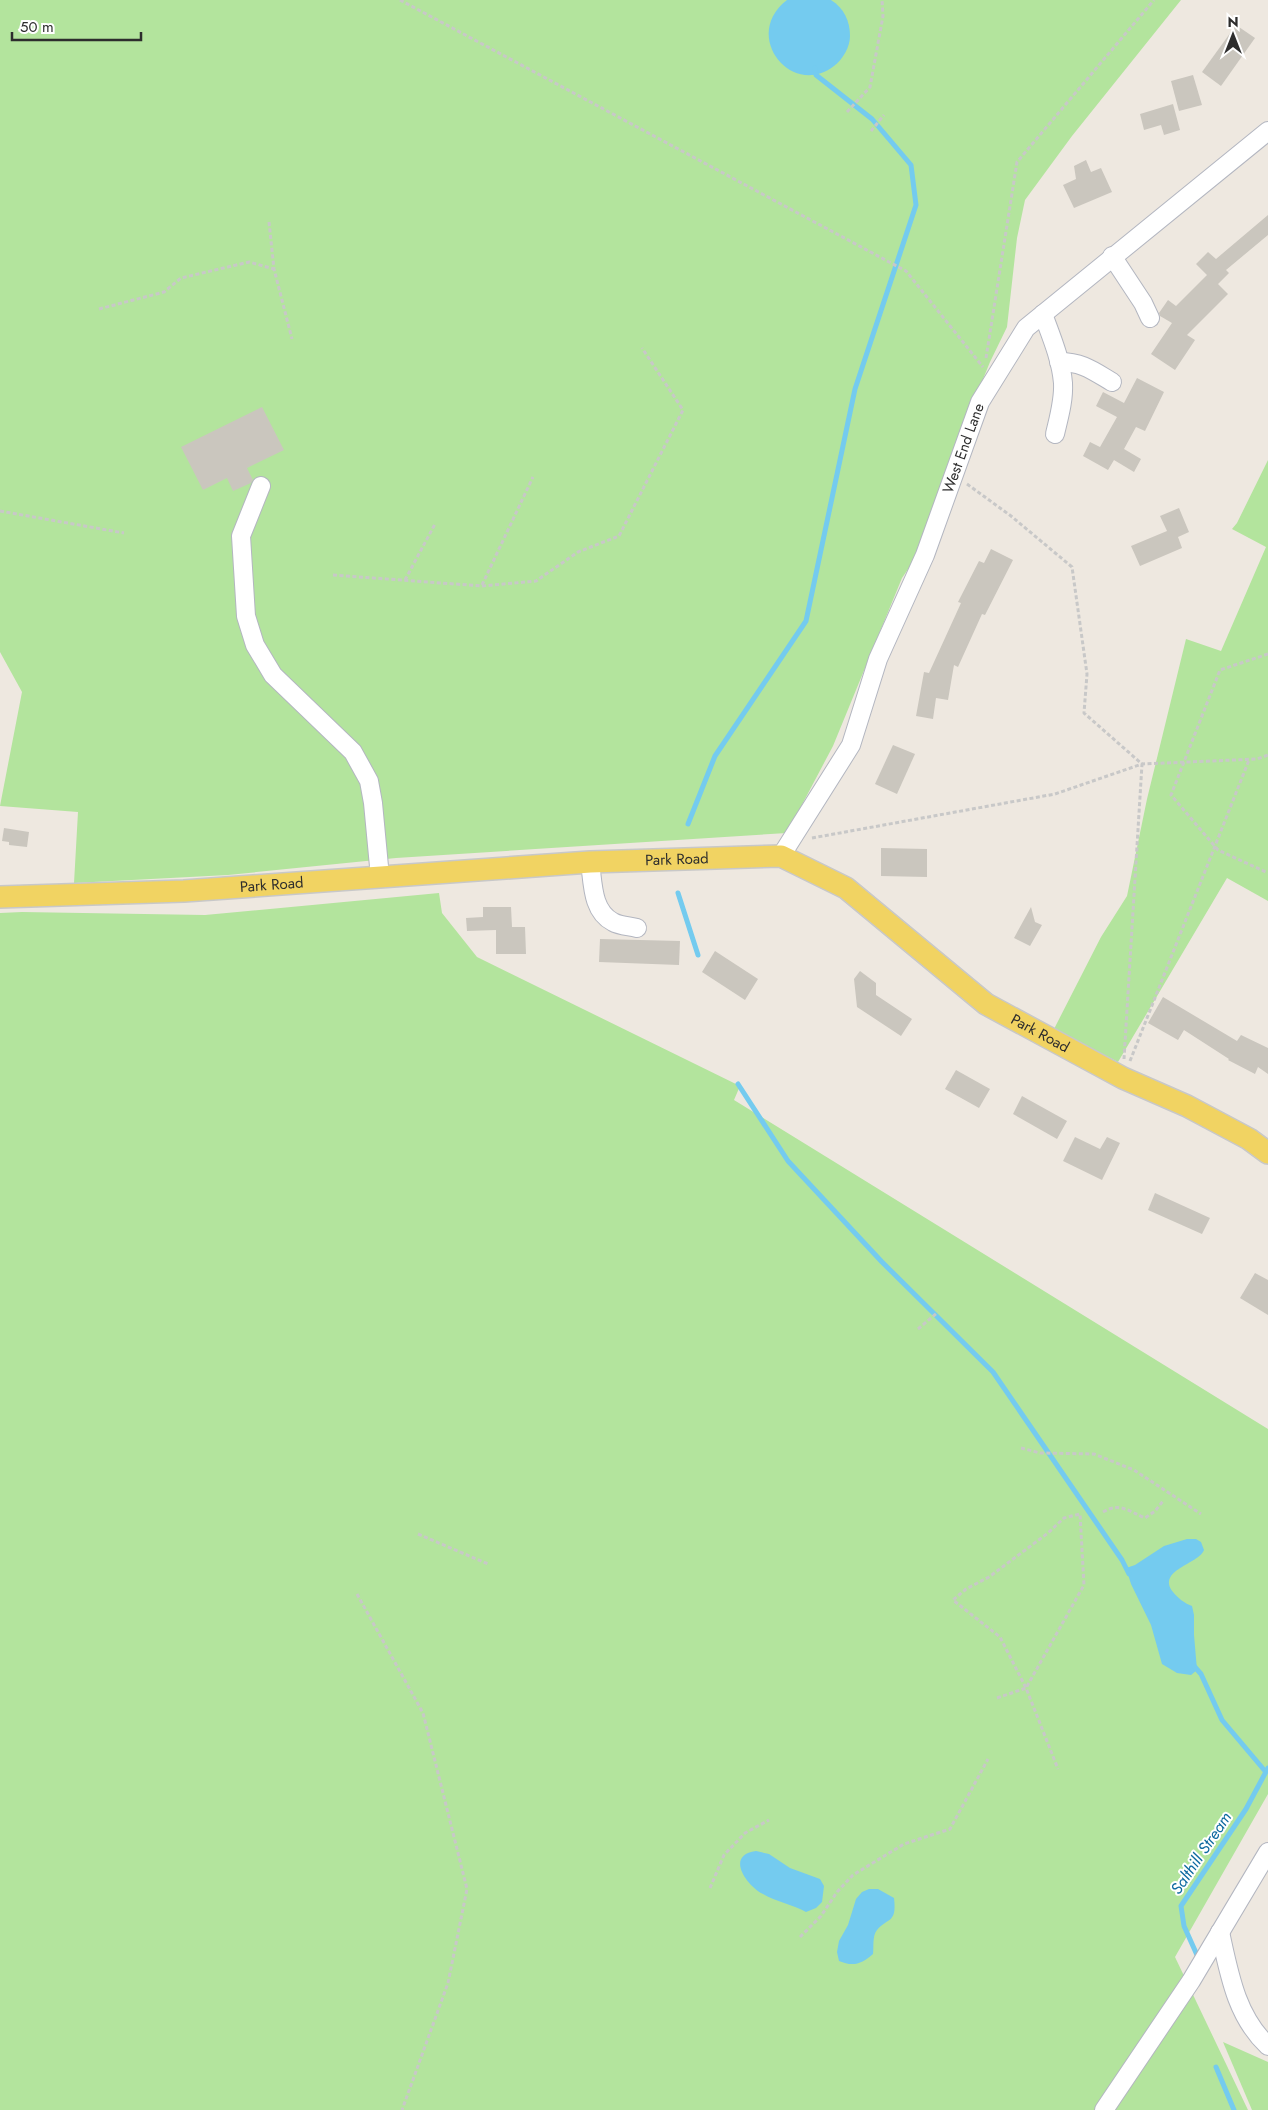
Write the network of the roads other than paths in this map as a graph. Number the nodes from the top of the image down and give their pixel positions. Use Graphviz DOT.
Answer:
graph roads {
  1 [pos="1268,131"];
  2 [pos="1112,256"];
  3 [pos="1043,314"];
  4 [pos="1150,318"];
  5 [pos="1059,362"];
  6 [pos="1112,382"];
  7 [pos="1055,434"];
  8 [pos="261,486"];
  9 [pos="785,849"];
  10 [pos="590,862"];
  11 [pos="380,877"];
  12 [pos="0,896"];
  13 [pos="637,928"];
  14 [pos="1268,1153"];
  15 [pos="1268,1852"];
  16 [pos="1220,1932"];
  17 [pos="1268,2046"];
  18 [pos="1104,2110"];
  1 -- 2 [label="street, West End Lane"];
  2 -- 3 [label="street, West End Lane"];
  2 -- 4 [label="street"];
  3 -- 5 [label="street"];
  3 -- 9 [label="street, West End Lane"];
  5 -- 6 [label="street"];
  5 -- 7 [label="street"];
  8 -- 11 [label="street"];
  9 -- 10 [label="main road, Park Road"];
  9 -- 14 [label="main road, Park Road"];
  10 -- 11 [label="main road, Park Road"];
  10 -- 13 [label="street"];
  11 -- 12 [label="main road, Park Road"];
  15 -- 16 [label="street"];
  16 -- 17 [label="street"];
  16 -- 18 [label="street"];
}
